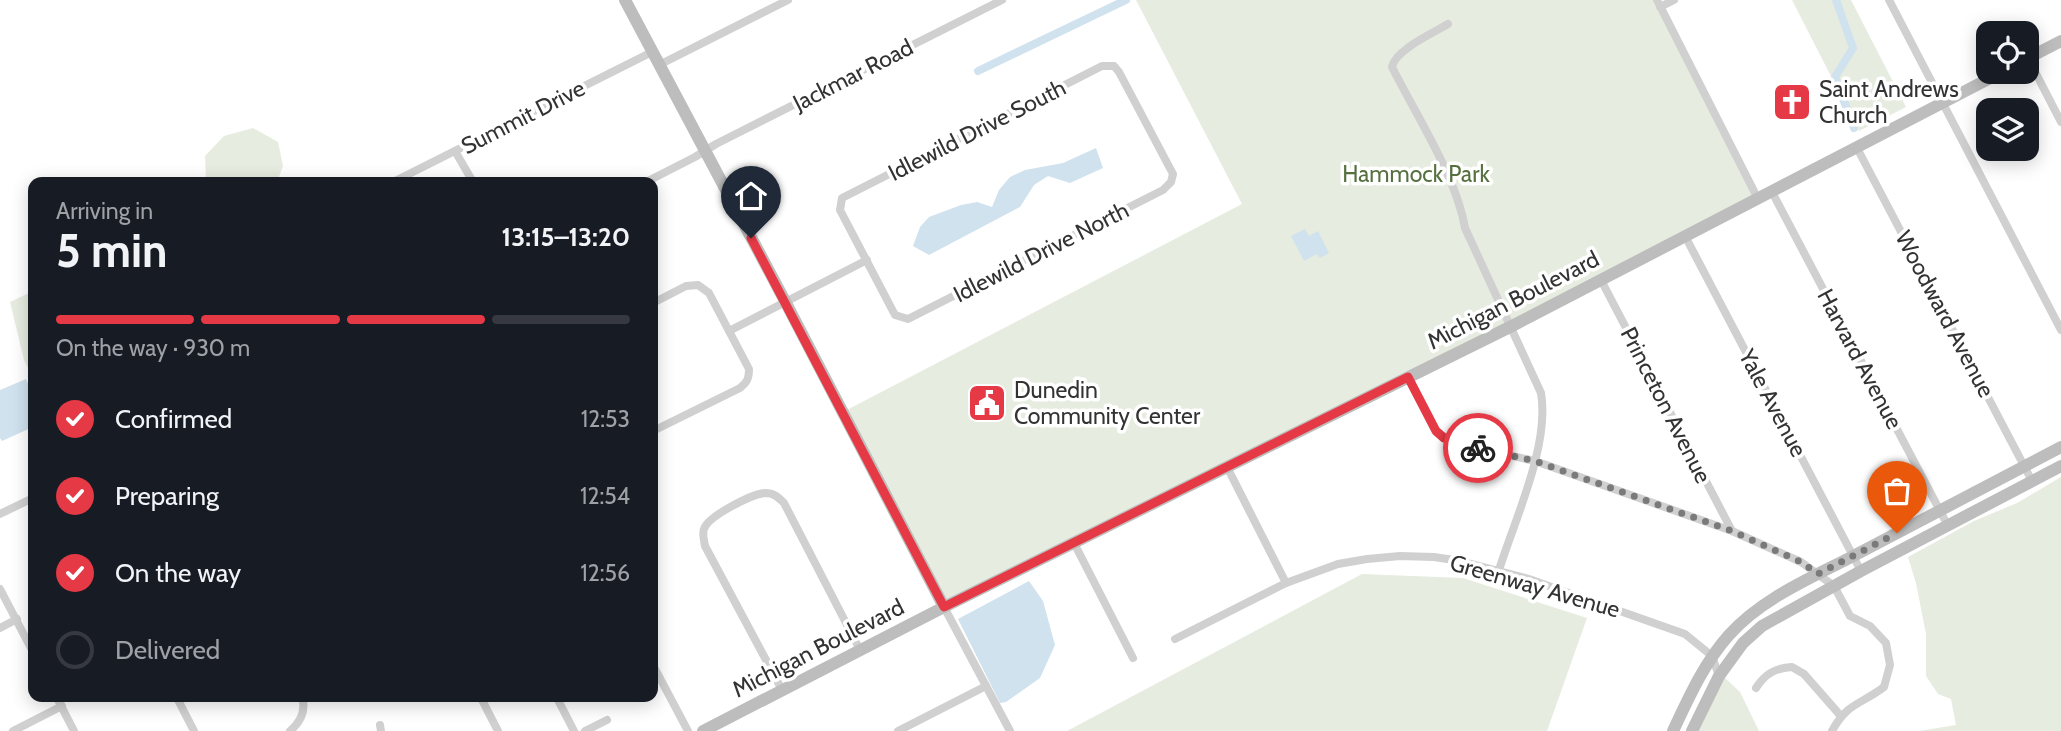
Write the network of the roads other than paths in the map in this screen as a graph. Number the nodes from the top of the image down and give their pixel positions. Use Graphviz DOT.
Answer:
graph roads {
  1 [pos="625,0"];
  2 [pos="788,0"];
  3 [pos="1002,0"];
  4 [pos="1674,0"];
  5 [pos="1889,0"];
  6 [pos="1658,4"];
  7 [pos="1448,24"];
  8 [pos="2061,41"];
  9 [pos="652,52"];
  10 [pos="2039,53"];
  11 [pos="659,65"];
  12 [pos="2039,81"];
  13 [pos="1979,84"];
  14 [pos="1942,103"];
  15 [pos="2061,122"];
  16 [pos="1857,148"];
  17 [pos="455,151"];
  18 [pos="704,151"];
  19 [pos="403,177"];
  20 [pos="469,177"];
  21 [pos="655,177"];
  22 [pos="1171,182"];
  23 [pos="1772,192"];
  24 [pos="1758,199"];
  25 [pos="1685,236"];
  26 [pos="867,260"];
  27 [pos="1601,279"];
  28 [pos="658,300"];
  29 [pos="786,303"];
  30 [pos="1512,326"];
  31 [pos="2061,330"];
  32 [pos="729,331"];
  33 [pos="1408,377"];
  34 [pos="658,428"];
  35 [pos="2061,447"];
  36 [pos="1535,461"];
  37 [pos="2024,466"];
  38 [pos="2061,466"];
  39 [pos="1227,467"];
  40 [pos="2032,481"];
  41 [pos="28,500"];
  42 [pos="1940,510"];
  43 [pos="0,514"];
  44 [pos="1948,526"];
  45 [pos="1732,531"];
  46 [pos="1074,543"];
  47 [pos="1854,556"];
  48 [pos="1499,570"];
  49 [pos="1861,571"];
  50 [pos="1818,574"];
  51 [pos="1286,583"];
  52 [pos="1834,586"];
  53 [pos="0,589"];
  54 [pos="944,607"];
  55 [pos="17,619"];
  56 [pos="0,628"];
  57 [pos="1175,639"];
  58 [pos="28,642"];
  59 [pos="860,650"];
  60 [pos="1712,656"];
  61 [pos="1133,658"];
  62 [pos="658,674"];
  63 [pos="1719,676"];
  64 [pos="986,686"];
  65 [pos="1756,688"];
  66 [pos="782,690"];
  67 [pos="60,702"];
  68 [pos="179,702"];
  69 [pos="302,702"];
  70 [pos="483,702"];
  71 [pos="559,702"];
  72 [pos="62,706"];
  73 [pos="1840,715"];
  74 [pos="607,720"];
  75 [pos="13,731"];
  76 [pos="75,731"];
  77 [pos="194,731"];
  78 [pos="290,731"];
  79 [pos="498,731"];
  80 [pos="574,731"];
  81 [pos="585,731"];
  82 [pos="688,731"];
  83 [pos="703,731"];
  84 [pos="898,731"];
  85 [pos="1010,731"];
  86 [pos="1673,731"];
  87 [pos="1692,731"];
  88 [pos="1832,731"];
  1 -- 9 [label="street"];
  2 -- 11 [label="street"];
  3 -- 18 [label="street, Jackmar Road"];
  4 -- 6 [label="street"];
  5 -- 14 [label="street"];
  6 -- 24 [label="street"];
  7 -- 30 [label="street"];
  8 -- 10 [label="street"];
  9 -- 11 [label="street"];
  9 -- 17 [label="street, Summit Drive"];
  11 -- 18 [label="street"];
  12 -- 15 [label="street"];
  13 -- 14 [label="street, Michigan Boulevard"];
  14 -- 16 [label="street, Michigan Boulevard"];
  14 -- 31 [label="street"];
  16 -- 23 [label="street, Michigan Boulevard"];
  16 -- 37 [label="street, Woodward Avenue"];
  17 -- 19 [label="street, Summit Drive"];
  17 -- 20 [label="street"];
  18 -- 21 [label="street, Jackmar Road"];
  18 -- 29 [label="street"];
  22 -- 26 [label="street, Idlewild Drive North"];
  22 -- 26 [label="street, Idlewild Drive South"];
  23 -- 24 [label="street, Michigan Boulevard"];
  23 -- 42 [label="street, Harvard Avenue"];
  24 -- 25 [label="street, Michigan Boulevard"];
  25 -- 27 [label="street, Michigan Boulevard"];
  25 -- 47 [label="street, Yale Avenue"];
  26 -- 29 [label="street"];
  27 -- 30 [label="street, Michigan Boulevard"];
  27 -- 45 [label="street, Princeton Avenue"];
  28 -- 32 [label="street"];
  29 -- 32 [label="street"];
  29 -- 54 [label="street"];
  30 -- 33 [label="street, Michigan Boulevard"];
  30 -- 36 [label="street"];
  32 -- 34 [label="street"];
  33 -- 36 [label="street"];
  33 -- 39 [label="street, Michigan Boulevard"];
  35 -- 37 [label="street"];
  36 -- 45 [label="street"];
  36 -- 48 [label="street"];
  37 -- 40 [label="street, Woodward Avenue"];
  37 -- 42 [label="street"];
  38 -- 40 [label="street"];
  39 -- 46 [label="street, Michigan Boulevard"];
  39 -- 51 [label="street"];
  40 -- 44 [label="street"];
  41 -- 43 [label="street"];
  42 -- 44 [label="street, Harvard Avenue"];
  42 -- 47 [label="street"];
  44 -- 49 [label="street"];
  45 -- 50 [label="street"];
  46 -- 54 [label="street, Michigan Boulevard"];
  46 -- 61 [label="street"];
  47 -- 49 [label="street, Yale Avenue"];
  47 -- 50 [label="street"];
  48 -- 51 [label="street, Greenway Avenue"];
  48 -- 60 [label="street, Greenway Avenue"];
  49 -- 52 [label="street"];
  50 -- 52 [label="street"];
  50 -- 60 [label="street"];
  51 -- 57 [label="street, Greenway Avenue"];
  52 -- 63 [label="street"];
  52 -- 73 [label="street"];
  53 -- 55 [label="street"];
  54 -- 59 [label="street, Michigan Boulevard"];
  54 -- 64 [label="street"];
  55 -- 56 [label="street"];
  55 -- 58 [label="street"];
  59 -- 66 [label="street, Michigan Boulevard"];
  59 -- 66 [label="street"];
  60 -- 63 [label="street"];
  60 -- 86 [label="street"];
  62 -- 82 [label="street"];
  63 -- 87 [label="street"];
  64 -- 84 [label="street"];
  64 -- 85 [label="street"];
  65 -- 73 [label="street"];
  66 -- 83 [label="street, Michigan Boulevard"];
  67 -- 72 [label="street"];
  68 -- 77 [label="street"];
  69 -- 78 [label="street"];
  70 -- 79 [label="street"];
  71 -- 80 [label="street"];
  72 -- 75 [label="street"];
  72 -- 76 [label="street"];
  73 -- 88 [label="street"];
  74 -- 81 [label="street"];
}
